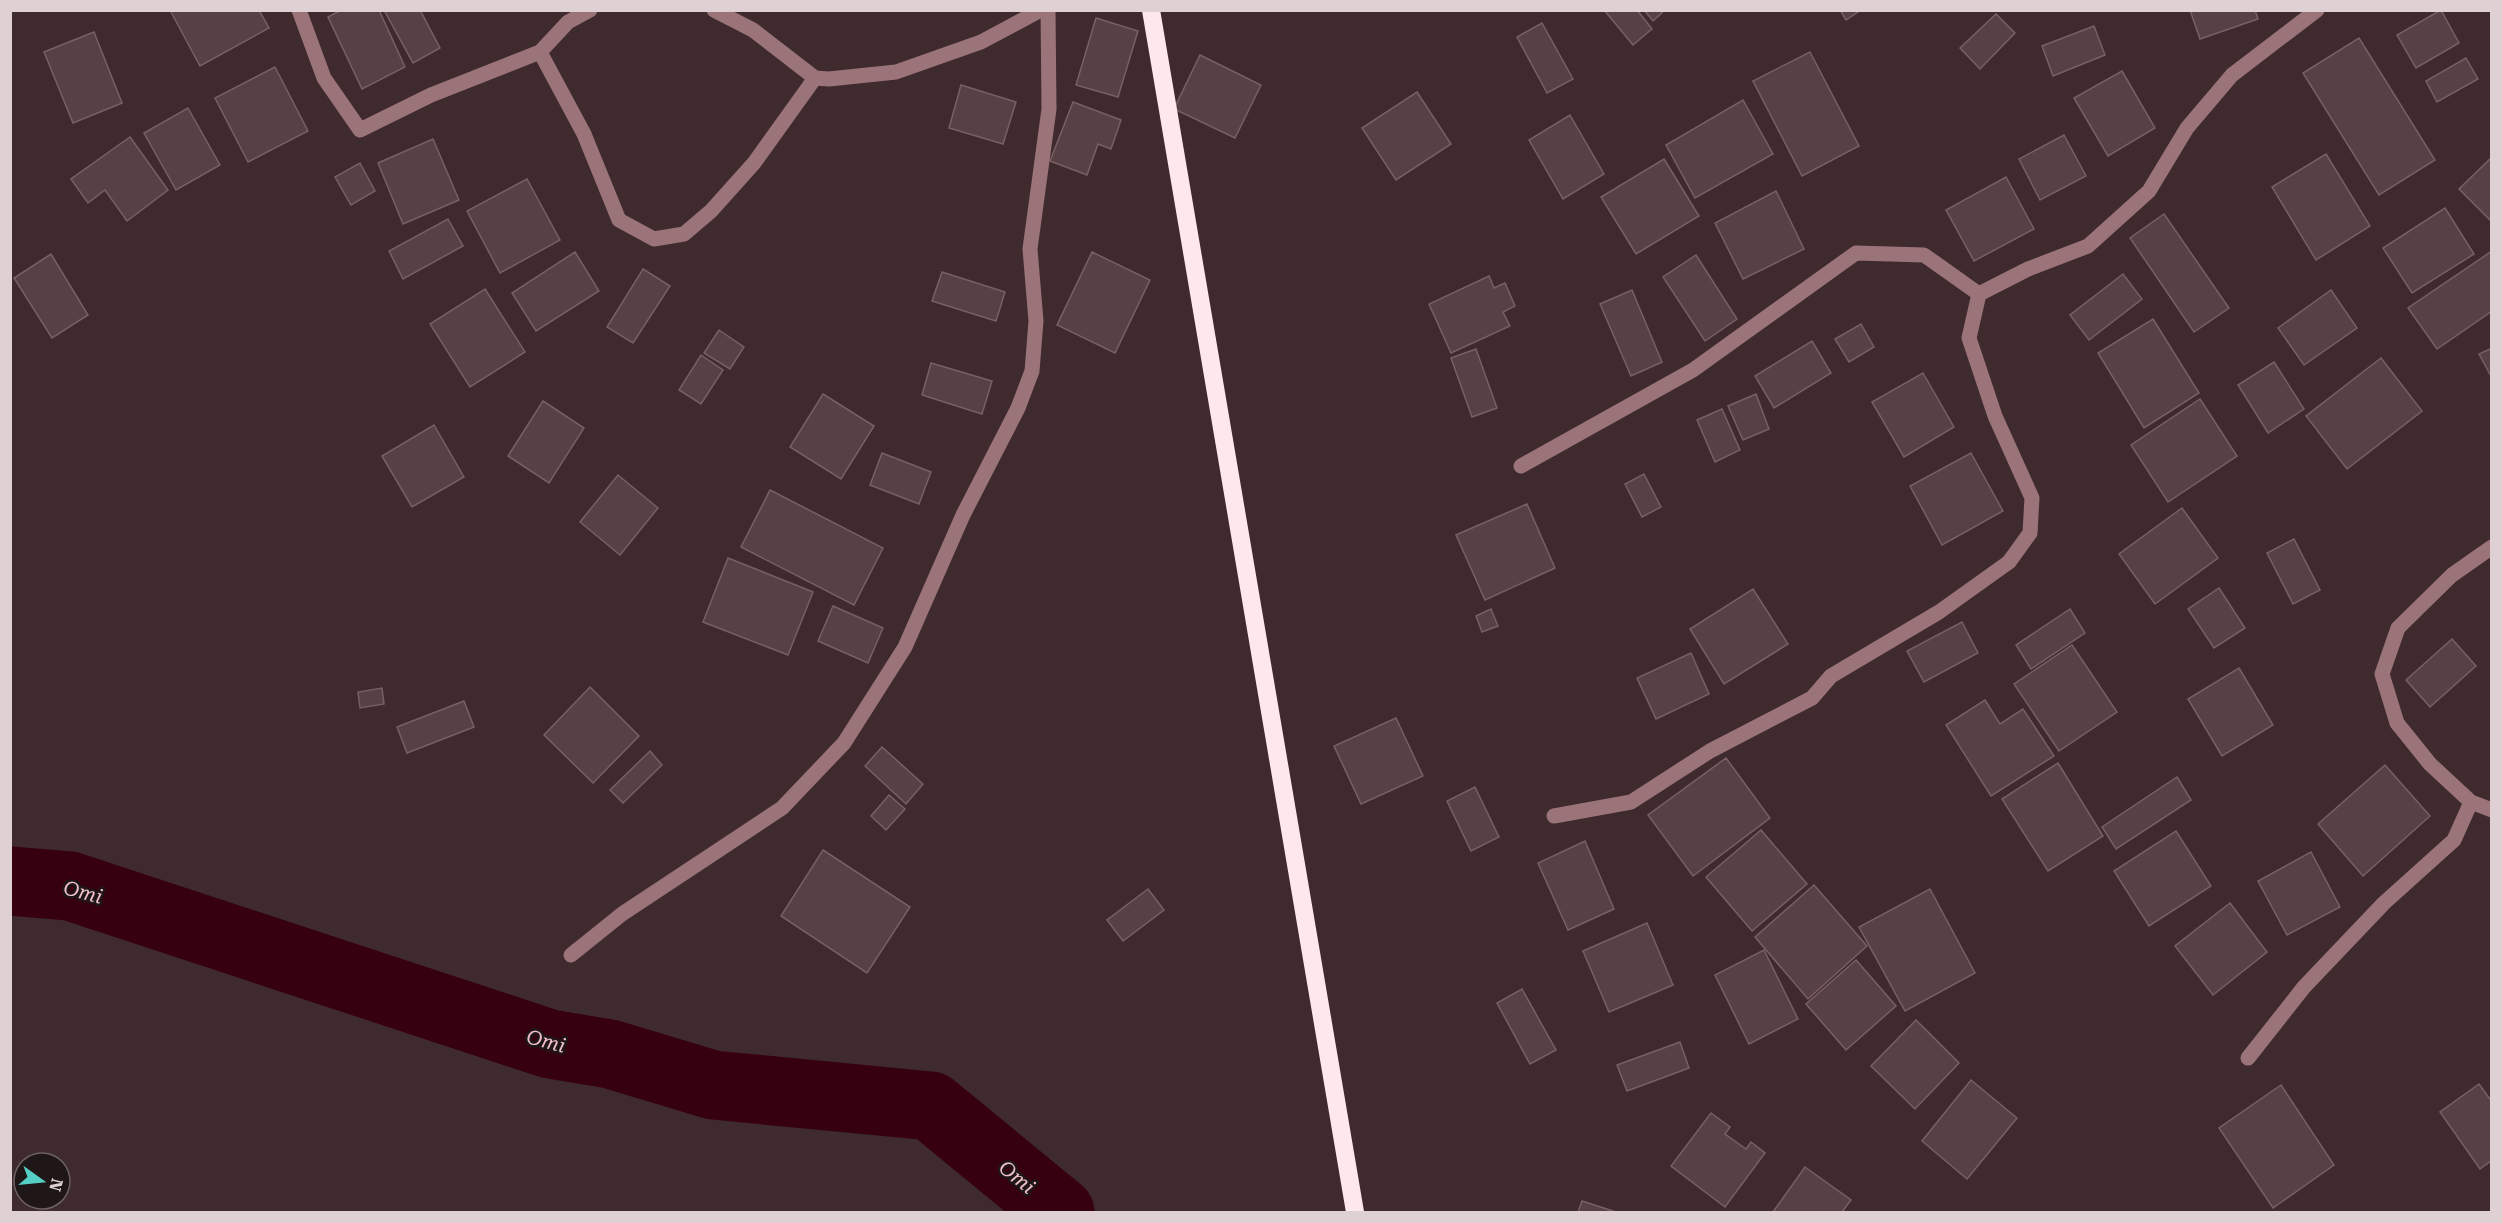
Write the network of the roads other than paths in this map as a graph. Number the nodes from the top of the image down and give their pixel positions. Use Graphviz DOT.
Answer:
graph roads {
  1 [pos="299,10"];
  2 [pos="590,10"];
  3 [pos="714,10"];
  4 [pos="1041,10"];
  5 [pos="1048,10"];
  6 [pos="1151,10"];
  7 [pos="2318,10"];
  8 [pos="540,52"];
  9 [pos="815,78"];
  10 [pos="1979,294"];
  11 [pos="1521,466"];
  12 [pos="2492,547"];
  13 [pos="2471,802"];
  14 [pos="2492,810"];
  15 [pos="1554,816"];
  16 [pos="571,955"];
  17 [pos="2248,1058"];
  18 [pos="1355,1212"];
  1 -- 8 [label="street"];
  2 -- 8 [label="street"];
  3 -- 9 [label="street"];
  4 -- 9 [label="street"];
  5 -- 16 [label="street"];
  6 -- 18 [label="highway"];
  7 -- 10 [label="street"];
  8 -- 9 [label="street"];
  10 -- 11 [label="street"];
  10 -- 15 [label="street"];
  12 -- 13 [label="street"];
  13 -- 14 [label="street"];
  13 -- 17 [label="street"];
}
